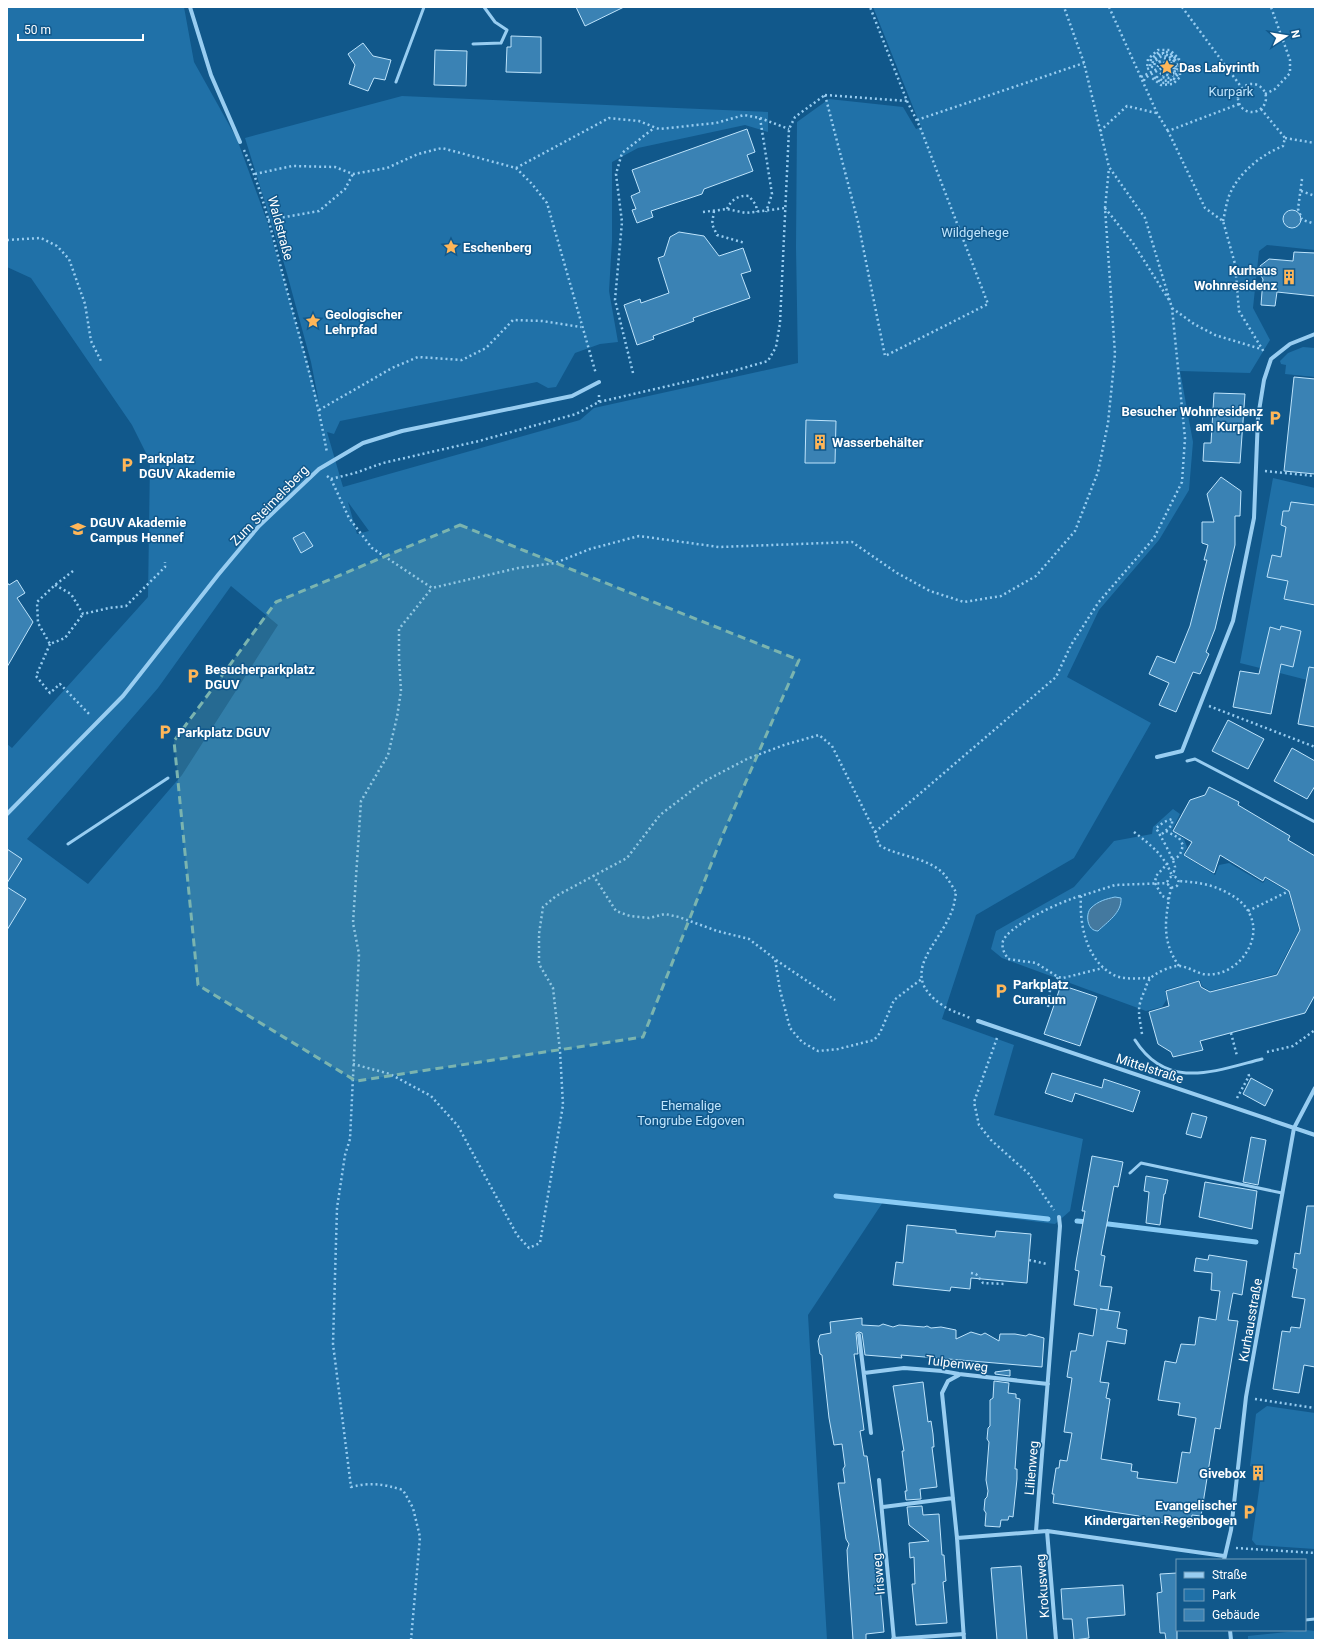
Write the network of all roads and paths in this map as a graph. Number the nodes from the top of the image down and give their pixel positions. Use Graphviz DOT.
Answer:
graph roads {
  1 [pos="190,7"];
  2 [pos="424,7"];
  3 [pos="484,7"];
  4 [pos="870,7"];
  5 [pos="1064,7"];
  6 [pos="1109,7"];
  7 [pos="1182,7"];
  8 [pos="1271,7"];
  9 [pos="473,44"];
  10 [pos="1084,63"];
  11 [pos="1141,77"];
  12 [pos="396,82"];
  13 [pos="1143,83"];
  14 [pos="1242,88"];
  15 [pos="1265,94"];
  16 [pos="824,95"];
  17 [pos="907,101"];
  18 [pos="1238,104"];
  19 [pos="1261,109"];
  20 [pos="1157,113"];
  21 [pos="760,118"];
  22 [pos="917,120"];
  23 [pos="655,127"];
  24 [pos="789,129"];
  25 [pos="1100,131"];
  26 [pos="1168,131"];
  27 [pos="1285,138"];
  28 [pos="240,142"];
  29 [pos="1315,143"];
  30 [pos="1109,167"];
  31 [pos="516,168"];
  32 [pos="255,174"];
  33 [pos="353,174"];
  34 [pos="1302,179"];
  35 [pos="1300,190"];
  36 [pos="1315,196"];
  37 [pos="786,208"];
  38 [pos="1104,208"];
  39 [pos="726,209"];
  40 [pos="714,211"];
  41 [pos="703,212"];
  42 [pos="757,212"];
  43 [pos="766,212"];
  44 [pos="268,220"];
  45 [pos="1223,221"];
  46 [pos="1315,224"];
  47 [pos="7,240"];
  48 [pos="745,243"];
  49 [pos="1169,300"];
  50 [pos="1172,308"];
  51 [pos="581,327"];
  52 [pos="1315,334"];
  53 [pos="102,363"];
  54 [pos="633,373"];
  55 [pos="599,382"];
  56 [pos="319,410"];
  57 [pos="329,462"];
  58 [pos="319,469"];
  59 [pos="1257,470"];
  60 [pos="1315,476"];
  61 [pos="330,479"];
  62 [pos="165,562"];
  63 [pos="73,571"];
  64 [pos="55,585"];
  65 [pos="432,588"];
  66 [pos="83,614"];
  67 [pos="50,644"];
  68 [pos="1202,703"];
  69 [pos="97,723"];
  70 [pos="1315,746"];
  71 [pos="1157,757"];
  72 [pos="1187,761"];
  73 [pos="168,778"];
  74 [pos="7,814"];
  75 [pos="1315,822"];
  76 [pos="1166,831"];
  77 [pos="875,832"];
  78 [pos="1134,832"];
  79 [pos="1162,834"];
  80 [pos="68,844"];
  81 [pos="1171,859"];
  82 [pos="1168,863"];
  83 [pos="593,875"];
  84 [pos="1172,876"];
  85 [pos="1179,881"];
  86 [pos="1155,883"];
  87 [pos="1168,883"];
  88 [pos="1171,887"];
  89 [pos="1289,891"];
  90 [pos="1081,896"];
  91 [pos="1169,899"];
  92 [pos="1248,911"];
  93 [pos="775,960"];
  94 [pos="1179,966"];
  95 [pos="1103,968"];
  96 [pos="1058,977"];
  97 [pos="923,978"];
  98 [pos="1150,978"];
  99 [pos="835,1000"];
  100 [pos="1048,1008"];
  101 [pos="978,1021"];
  102 [pos="1000,1028"];
  103 [pos="1315,1030"];
  104 [pos="1230,1033"];
  105 [pos="1142,1036"];
  106 [pos="1135,1040"];
  107 [pos="1264,1052"];
  108 [pos="1262,1059"];
  109 [pos="1246,1063"];
  110 [pos="353,1064"];
  111 [pos="1240,1065"];
  112 [pos="1315,1088"];
  113 [pos="1233,1106"];
  114 [pos="1294,1128"];
  115 [pos="1315,1134"];
  116 [pos="1130,1173"];
  117 [pos="1282,1193"];
  118 [pos="1059,1217"];
  119 [pos="1029,1260"];
  120 [pos="1057,1264"];
  121 [pos="971,1273"];
  122 [pos="1006,1284"];
  123 [pos="860,1335"];
  124 [pos="864,1373"];
  125 [pos="959,1374"];
  126 [pos="1048,1384"];
  127 [pos="1246,1398"];
  128 [pos="1315,1408"];
  129 [pos="871,1433"];
  130 [pos="879,1480"];
  131 [pos="953,1498"];
  132 [pos="883,1507"];
  133 [pos="1036,1531"];
  134 [pos="1048,1531"];
  135 [pos="957,1538"];
  136 [pos="1228,1547"];
  137 [pos="1315,1553"];
  138 [pos="1224,1558"];
  139 [pos="964,1634"];
  140 [pos="411,1640"];
  141 [pos="894,1640"];
  142 [pos="964,1640"];
  143 [pos="1056,1640"];
  1 -- 28 [label="street"];
  2 -- 12 [label="lane"];
  3 -- 9 [label="lane"];
  4 -- 17 [label="path"];
  5 -- 10 [label="path"];
  6 -- 11 [label="path"];
  7 -- 14 [label="path"];
  8 -- 15 [label="path"];
  10 -- 22 [label="path"];
  10 -- 25 [label="path"];
  11 -- 13 [label="path"];
  11 -- 13 [label="path"];
  13 -- 20 [label="path"];
  14 -- 15 [label="path"];
  14 -- 18 [label="path"];
  15 -- 19 [label="path"];
  16 -- 17 [label="path"];
  16 -- 22 [label="path"];
  16 -- 24 [label="path"];
  17 -- 22 [label="path"];
  18 -- 19 [label="path"];
  18 -- 26 [label="path"];
  19 -- 27 [label="path"];
  20 -- 25 [label="path"];
  20 -- 26 [label="path"];
  21 -- 23 [label="path"];
  21 -- 24 [label="path"];
  21 -- 43 [label="path"];
  23 -- 31 [label="path"];
  23 -- 54 [label="path"];
  24 -- 37 [label="path"];
  25 -- 30 [label="path"];
  26 -- 45 [label="path"];
  27 -- 29 [label="path"];
  27 -- 45 [label="path"];
  28 -- 32 [label="path, Waldstraße"];
  30 -- 38 [label="path"];
  30 -- 49 [label="path"];
  31 -- 33 [label="path"];
  31 -- 51 [label="path"];
  32 -- 33 [label="path"];
  32 -- 44 [label="path, Waldstraße"];
  33 -- 44 [label="path"];
  34 -- 35 [label="path"];
  35 -- 36 [label="path"];
  35 -- 46 [label="path"];
  37 -- 43 [label="path"];
  37 -- 61 [label="path"];
  38 -- 49 [label="path"];
  38 -- 65 [label="path"];
  39 -- 40 [label="path"];
  39 -- 42 [label="path"];
  39 -- 42 [label="path"];
  40 -- 41 [label="path"];
  40 -- 48 [label="path"];
  42 -- 43 [label="path"];
  44 -- 56 [label="path, Waldstraße"];
  45 -- 50 [label="path"];
  47 -- 53 [label="path"];
  49 -- 50 [label="path"];
  50 -- 77 [label="path"];
  51 -- 55 [label="path"];
  51 -- 56 [label="path"];
  52 -- 59 [label="street"];
  55 -- 57 [label="street, Zum Steimelsberg"];
  56 -- 57 [label="path, Waldstraße"];
  57 -- 58 [label="street, Zum Steimelsberg"];
  58 -- 61 [label="path"];
  58 -- 69 [label="street, Zum Steimelsberg"];
  59 -- 60 [label="path"];
  59 -- 68 [label="street"];
  61 -- 65 [label="path"];
  62 -- 66 [label="path"];
  63 -- 64 [label="path"];
  64 -- 66 [label="path"];
  64 -- 67 [label="path"];
  65 -- 110 [label="path"];
  66 -- 67 [label="path"];
  67 -- 69 [label="path"];
  68 -- 70 [label="path"];
  68 -- 71 [label="street"];
  69 -- 74 [label="street, Zum Steimelsberg"];
  72 -- 75 [label="lane"];
  73 -- 80 [label="lane"];
  76 -- 79 [label="path"];
  76 -- 79 [label="path"];
  76 -- 81 [label="path"];
  77 -- 83 [label="path"];
  77 -- 97 [label="path"];
  78 -- 82 [label="path"];
  79 -- 81 [label="path"];
  81 -- 84 [label="path"];
  82 -- 84 [label="path"];
  82 -- 86 [label="path"];
  83 -- 93 [label="path"];
  83 -- 110 [label="path"];
  84 -- 85 [label="path"];
  84 -- 87 [label="path"];
  85 -- 88 [label="path"];
  85 -- 92 [label="path"];
  86 -- 87 [label="path"];
  86 -- 90 [label="path"];
  86 -- 91 [label="path"];
  87 -- 88 [label="path"];
  88 -- 91 [label="path"];
  89 -- 92 [label="path"];
  90 -- 95 [label="path"];
  90 -- 96 [label="path"];
  91 -- 94 [label="path"];
  92 -- 94 [label="path"];
  93 -- 97 [label="path"];
  93 -- 99 [label="path"];
  94 -- 98 [label="path"];
  95 -- 96 [label="path"];
  95 -- 98 [label="path"];
  96 -- 100 [label="path"];
  97 -- 101 [label="path"];
  98 -- 105 [label="path"];
  101 -- 102 [label="street, Mittelstraße"];
  102 -- 113 [label="street, Mittelstraße"];
  102 -- 118 [label="path"];
  103 -- 107 [label="path"];
  104 -- 111 [label="path"];
  106 -- 111 [label="lane"];
  108 -- 109 [label="lane"];
  109 -- 111 [label="lane"];
  109 -- 113 [label="path"];
  110 -- 140 [label="path"];
  112 -- 114 [label="street, Kurhausstraße"];
  113 -- 114 [label="street, Mittelstraße"];
  114 -- 115 [label="street, Mittelstraße"];
  114 -- 117 [label="street, Kurhausstraße"];
  116 -- 117 [label="lane"];
  117 -- 127 [label="street, Kurhausstraße"];
  118 -- 120 [label="street, Lilienweg"];
  119 -- 120 [label="path"];
  120 -- 126 [label="street, Lilienweg"];
  121 -- 122 [label="path"];
  123 -- 124 [label="street"];
  124 -- 125 [label="street, Tulpenweg"];
  124 -- 129 [label="street"];
  125 -- 126 [label="street, Tulpenweg"];
  125 -- 131 [label="street"];
  126 -- 133 [label="street, Lilienweg"];
  127 -- 128 [label="path"];
  127 -- 136 [label="street, Kurhausstraße"];
  130 -- 132 [label="street, Irisweg"];
  131 -- 132 [label="street"];
  131 -- 135 [label="street"];
  132 -- 141 [label="street, Irisweg"];
  133 -- 134 [label="street"];
  133 -- 135 [label="street"];
  134 -- 138 [label="street"];
  134 -- 143 [label="street, Krokusweg"];
  135 -- 139 [label="street"];
  136 -- 137 [label="path"];
  136 -- 138 [label="street, Kurhausstraße"];
  139 -- 141 [label="street, Irisweg"];
  139 -- 142 [label="street"];
}
